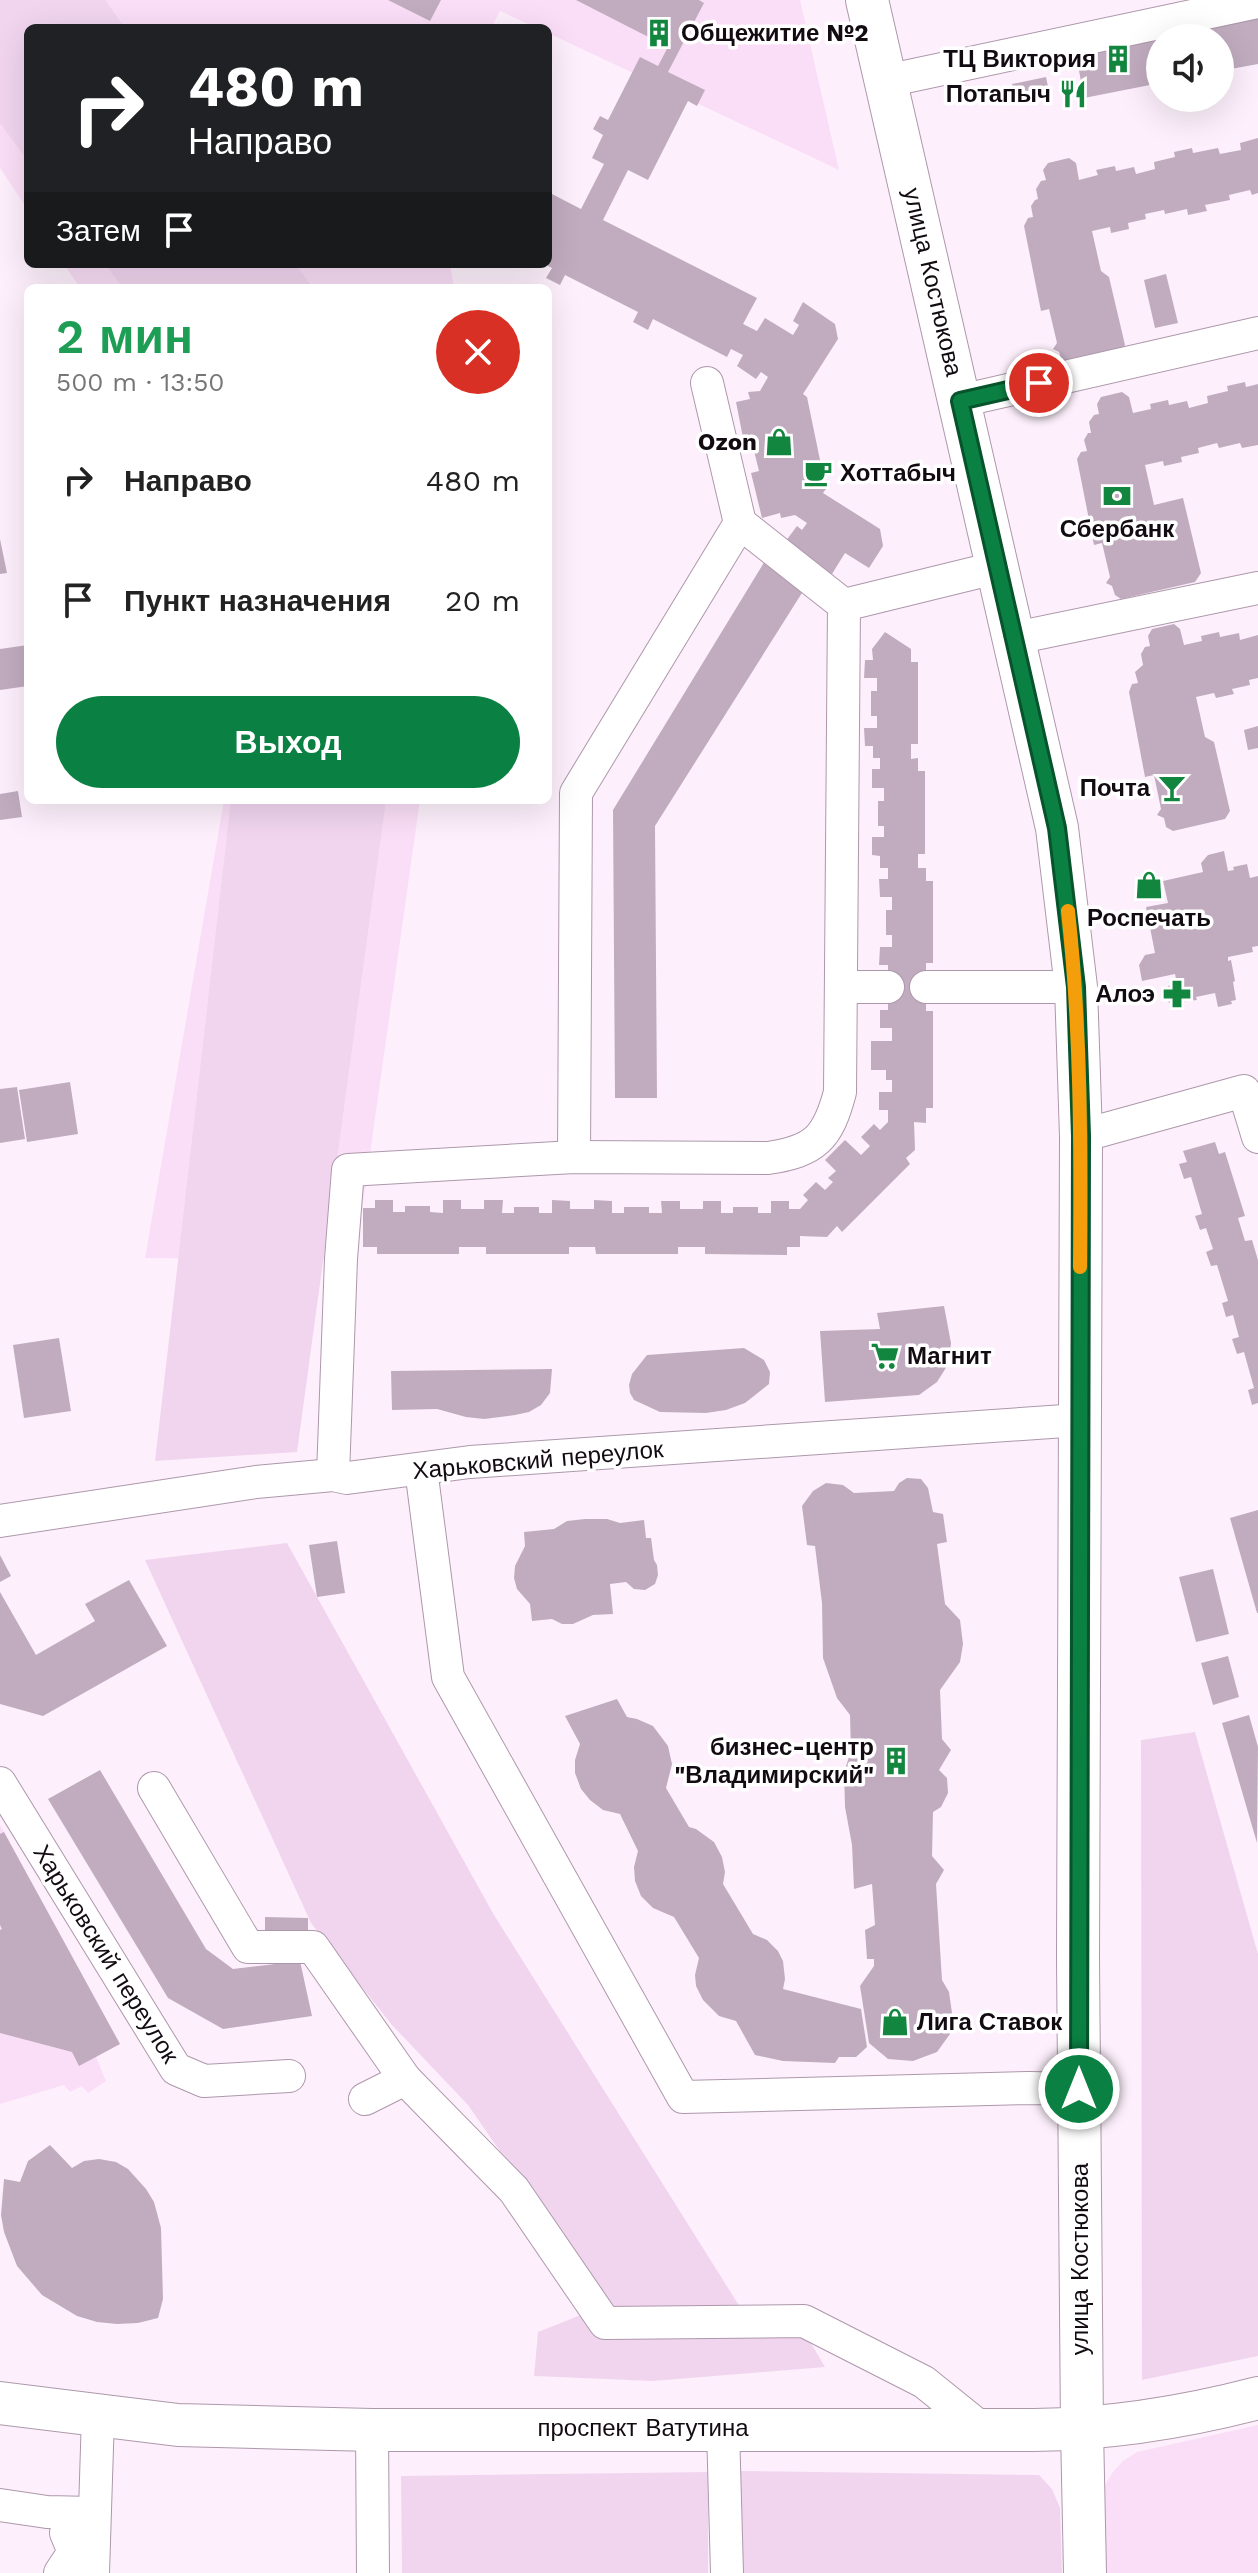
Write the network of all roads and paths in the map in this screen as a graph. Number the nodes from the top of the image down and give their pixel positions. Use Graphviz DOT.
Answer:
graph roads {
  1 [pos="867,0"];
  2 [pos="1258,2"];
  3 [pos="886,81"];
  4 [pos="1258,333"];
  5 [pos="707,383"];
  6 [pos="960,401"];
  7 [pos="740,523"];
  8 [pos="999,567"];
  9 [pos="1258,588"];
  10 [pos="844,605"];
  11 [pos="1015,638"];
  12 [pos="841,987"];
  13 [pos="888,987"];
  14 [pos="926,987"];
  15 [pos="1076,987"];
  16 [pos="1251,1089"];
  17 [pos="1081,1136"];
  18 [pos="1258,1137"];
  19 [pos="574,1157"];
  20 [pos="1079,1420"];
  21 [pos="421,1469"];
  22 [pos="333,1475"];
  23 [pos="0,1521"];
  24 [pos="0,1783"];
  25 [pos="154,1788"];
  26 [pos="289,2076"];
  27 [pos="405,2079"];
  28 [pos="1079,2089"];
  29 [pos="365,2099"];
  30 [pos="1258,2398"];
  31 [pos="9,2403"];
  32 [pos="98,2416"];
  33 [pos="723,2428"];
  34 [pos="981,2428"];
  35 [pos="1082,2429"];
  36 [pos="372,2430"];
  37 [pos="0,2505"];
  38 [pos="93,2513"];
  39 [pos="0,2522"];
  40 [pos="69,2552"];
  41 [pos="47,2573"];
  42 [pos="373,2573"];
  43 [pos="727,2573"];
  44 [pos="1085,2573"];
  1 -- 3 [label="main road, улица Костюкова"];
  2 -- 3 [label="street"];
  3 -- 6 [label="main road, улица Костюкова"];
  4 -- 6 [label="street"];
  5 -- 7 [label="street"];
  6 -- 8 [label="main road, улица Костюкова"];
  7 -- 10 [label="street"];
  7 -- 19 [label="street"];
  8 -- 10 [label="street"];
  8 -- 11 [label="main road, улица Костюкова"];
  9 -- 11 [label="street"];
  10 -- 12 [label="street"];
  11 -- 15 [label="main road, улица Костюкова"];
  12 -- 13 [label="street"];
  12 -- 19 [label="street"];
  14 -- 15 [label="street"];
  15 -- 17 [label="main road, улица Костюкова"];
  16 -- 17 [label="street"];
  16 -- 18 [label="street"];
  17 -- 20 [label="main road, улица Костюкова"];
  19 -- 22 [label="street"];
  20 -- 21 [label="street, Харьковский переулок"];
  20 -- 28 [label="main road, улица Костюкова"];
  21 -- 22 [label="street, Харьковский переулок"];
  21 -- 28 [label="street"];
  22 -- 23 [label="street, Харьковский переулок"];
  24 -- 26 [label="street, Харьковский переулок"];
  25 -- 27 [label="street"];
  27 -- 29 [label="street"];
  27 -- 34 [label="street"];
  28 -- 35 [label="main road, улица Костюкова"];
  30 -- 35 [label="main road, проспект Ватутина"];
  31 -- 32 [label="main road, проспект Ватутина"];
  32 -- 36 [label="main road, проспект Ватутина"];
  32 -- 38 [label="street"];
  33 -- 34 [label="main road, проспект Ватутина"];
  33 -- 36 [label="main road, проспект Ватутина"];
  33 -- 43 [label="street"];
  34 -- 35 [label="main road, проспект Ватутина"];
  35 -- 44 [label="main road, улица Костюкова"];
  36 -- 42 [label="street"];
  37 -- 40 [label="street"];
  38 -- 40 [label="street"];
  38 -- 40 [label="street"];
  39 -- 40 [label="street"];
  40 -- 41 [label="street"];
}
